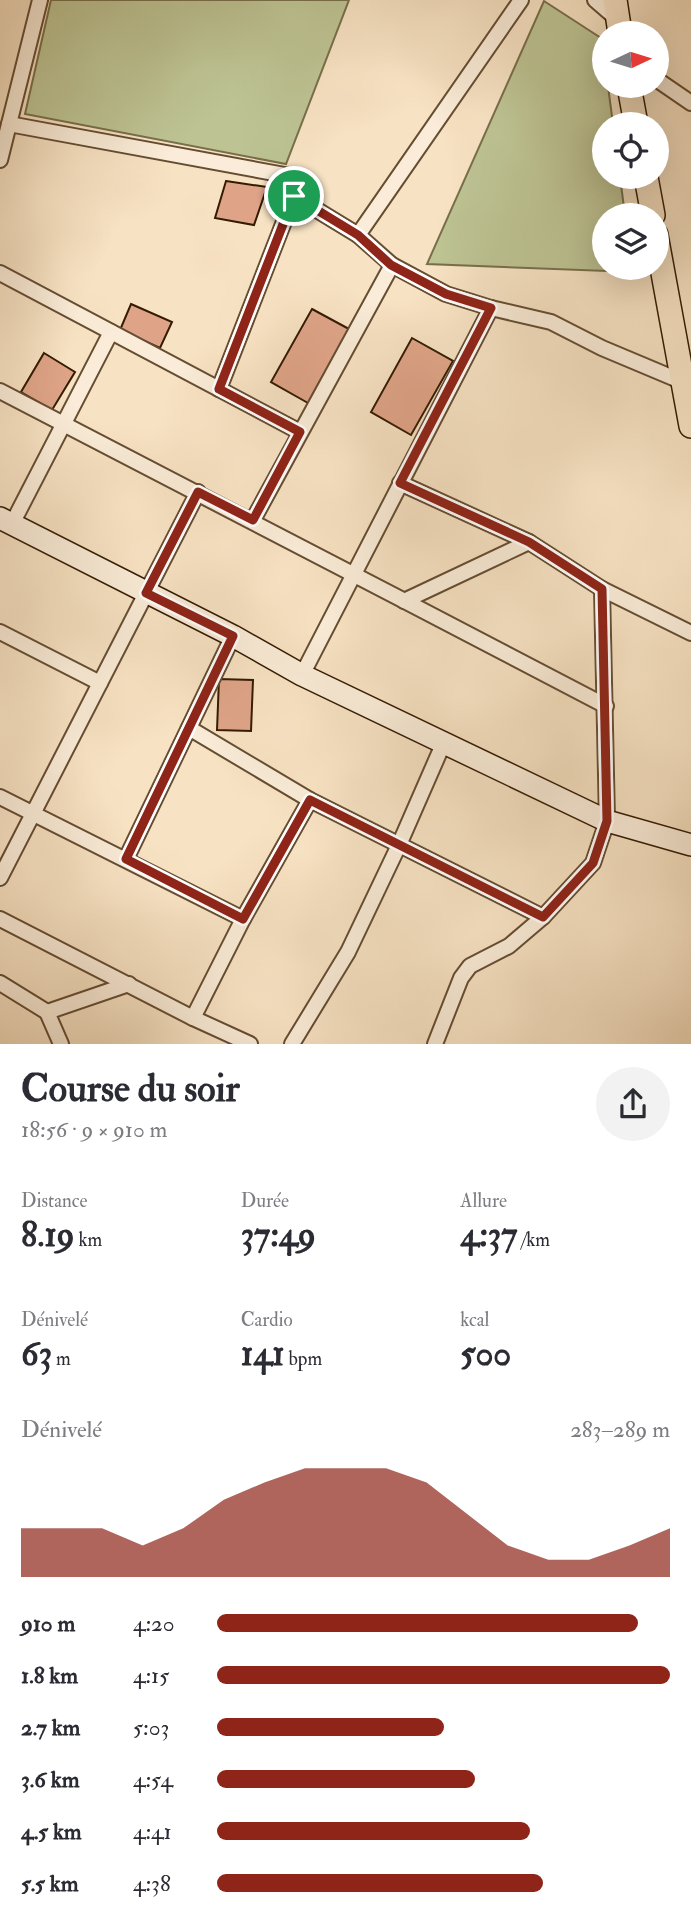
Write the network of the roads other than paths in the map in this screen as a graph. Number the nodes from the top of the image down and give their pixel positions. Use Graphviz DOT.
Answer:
graph roads {
  1 [pos="40,0"];
  2 [pos="521,0"];
  3 [pos="595,0"];
  4 [pos="618,17"];
  5 [pos="669,88"];
  6 [pos="691,103"];
  7 [pos="9,124"];
  8 [pos="0,160"];
  9 [pos="294,196"];
  10 [pos="358,235"];
  11 [pos="391,265"];
  12 [pos="0,273"];
  13 [pos="664,280"];
  14 [pos="491,308"];
  15 [pos="111,332"];
  16 [pos="683,382"];
  17 [pos="219,389"];
  18 [pos="0,391"];
  19 [pos="64,424"];
  20 [pos="691,426"];
  21 [pos="300,432"];
  22 [pos="400,483"];
  23 [pos="198,492"];
  24 [pos="253,520"];
  25 [pos="6,521"];
  26 [pos="529,542"];
  27 [pos="352,575"];
  28 [pos="602,589"];
  29 [pos="146,593"];
  30 [pos="404,601"];
  31 [pos="0,632"];
  32 [pos="691,633"];
  33 [pos="233,636"];
  34 [pos="302,675"];
  35 [pos="100,683"];
  36 [pos="606,706"];
  37 [pos="189,728"];
  38 [pos="444,742"];
  39 [pos="0,797"];
  40 [pos="310,800"];
  41 [pos="33,813"];
  42 [pos="607,821"];
  43 [pos="399,845"];
  44 [pos="691,845"];
  45 [pos="126,859"];
  46 [pos="0,878"];
  47 [pos="543,917"];
  48 [pos="0,919"];
  49 [pos="243,919"];
  50 [pos="0,983"];
  51 [pos="129,984"];
  52 [pos="47,1012"];
  53 [pos="193,1018"];
  54 [pos="61,1044"];
  55 [pos="250,1044"];
  56 [pos="292,1044"];
  57 [pos="435,1044"];
  1 -- 7 [label="street"];
  2 -- 10 [label="street"];
  3 -- 4 [label="street"];
  5 -- 6 [label="street"];
  7 -- 8 [label="street"];
  7 -- 9 [label="street"];
  9 -- 10 [label="street"];
  9 -- 17 [label="street"];
  10 -- 11 [label="street"];
  11 -- 14 [label="street"];
  11 -- 21 [label="street"];
  12 -- 15 [label="street"];
  13 -- 16 [label="main road"];
  14 -- 16 [label="street"];
  14 -- 22 [label="street"];
  15 -- 17 [label="street"];
  15 -- 19 [label="street"];
  16 -- 20 [label="main road"];
  17 -- 21 [label="street"];
  18 -- 19 [label="street"];
  19 -- 23 [label="street"];
  19 -- 25 [label="street"];
  21 -- 24 [label="street"];
  22 -- 26 [label="street"];
  22 -- 27 [label="street"];
  23 -- 24 [label="street"];
  23 -- 29 [label="street"];
  24 -- 27 [label="street"];
  25 -- 29 [label="street"];
  26 -- 28 [label="street"];
  26 -- 30 [label="street"];
  27 -- 30 [label="street"];
  27 -- 34 [label="street"];
  28 -- 32 [label="street"];
  28 -- 36 [label="street"];
  29 -- 33 [label="street"];
  29 -- 35 [label="street"];
  30 -- 36 [label="street"];
  31 -- 35 [label="street"];
  33 -- 34 [label="street"];
  33 -- 37 [label="street"];
  34 -- 38 [label="street"];
  35 -- 41 [label="street"];
  36 -- 42 [label="street"];
  37 -- 40 [label="street"];
  37 -- 45 [label="street"];
  38 -- 42 [label="street"];
  38 -- 43 [label="street"];
  39 -- 41 [label="street"];
  40 -- 43 [label="street"];
  40 -- 49 [label="street"];
  41 -- 45 [label="street"];
  41 -- 46 [label="street"];
  42 -- 44 [label="street"];
  42 -- 47 [label="street"];
  43 -- 47 [label="street"];
  43 -- 56 [label="street"];
  45 -- 49 [label="street"];
  47 -- 57 [label="street"];
  48 -- 51 [label="street"];
  49 -- 53 [label="street"];
  50 -- 52 [label="street"];
  51 -- 52 [label="street"];
  51 -- 53 [label="street"];
  52 -- 54 [label="street"];
  53 -- 55 [label="street"];
}
